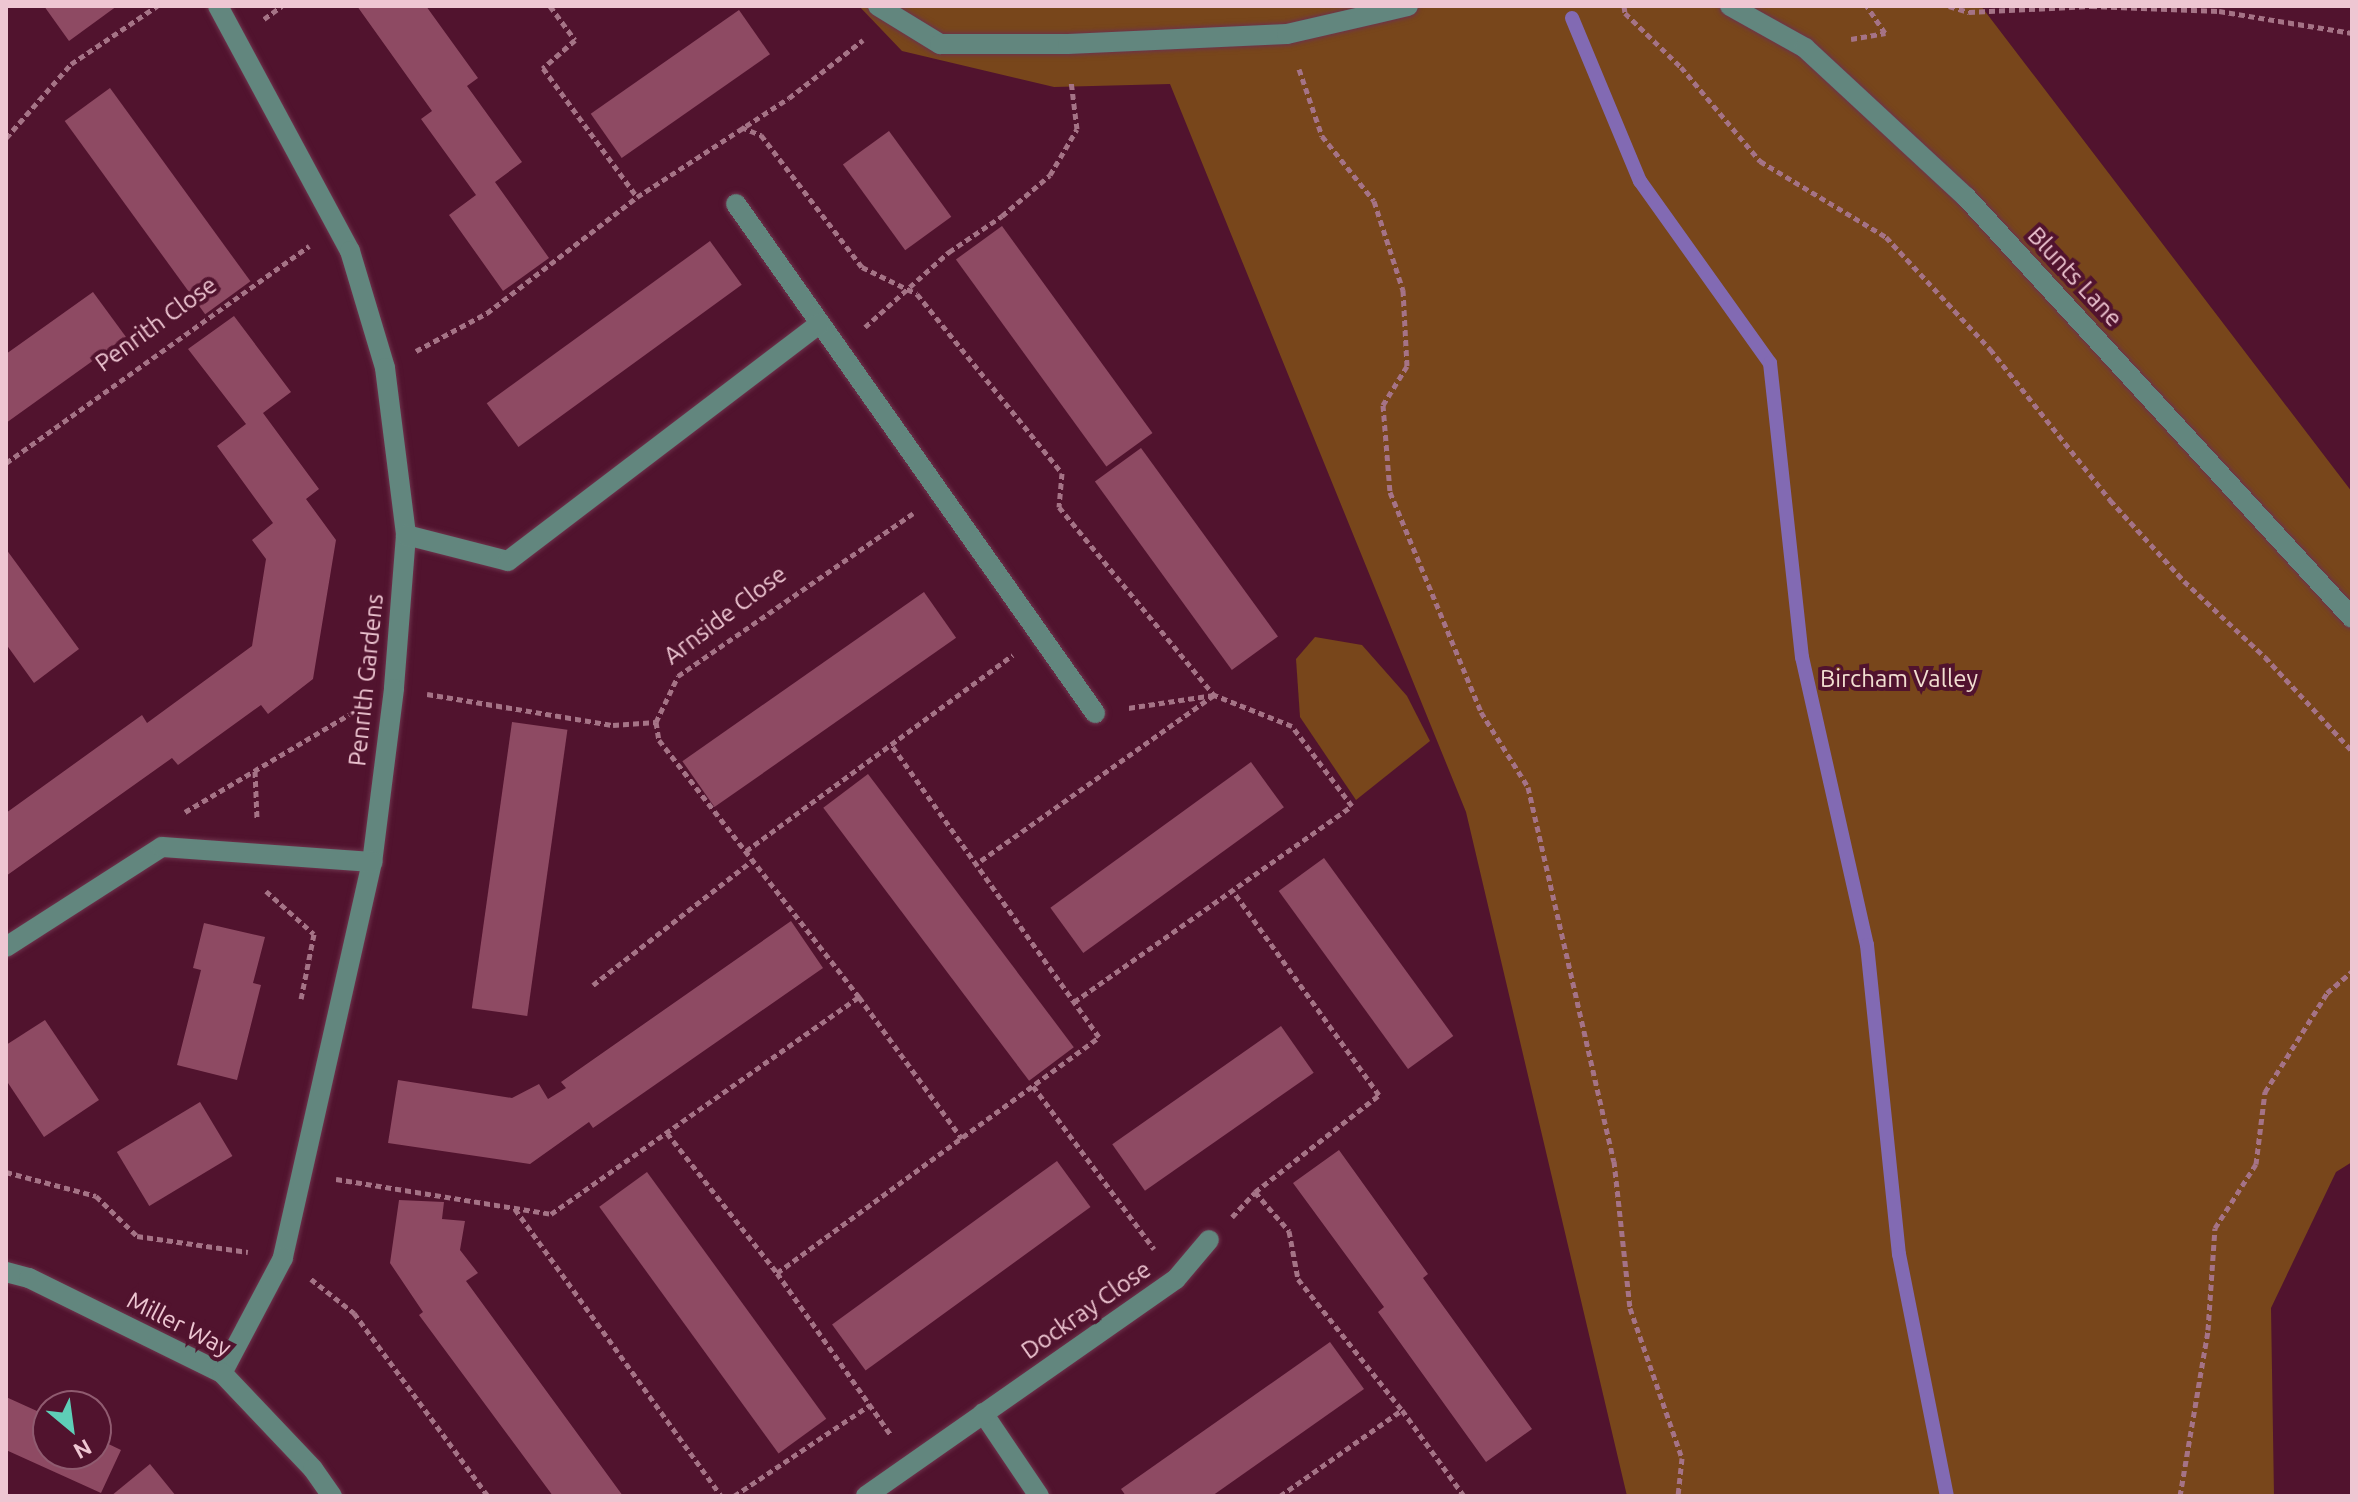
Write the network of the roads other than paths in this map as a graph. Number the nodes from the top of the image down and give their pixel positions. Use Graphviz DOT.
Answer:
graph roads {
  1 [pos="218,6"];
  2 [pos="878,6"];
  3 [pos="1408,6"];
  4 [pos="1730,6"];
  5 [pos="736,204"];
  6 [pos="820,323"];
  7 [pos="406,535"];
  8 [pos="2352,618"];
  9 [pos="1095,713"];
  10 [pos="372,862"];
  11 [pos="6,947"];
  12 [pos="1209,1240"];
  13 [pos="6,1272"];
  14 [pos="222,1373"];
  15 [pos="983,1413"];
  16 [pos="332,1496"];
  17 [pos="866,1496"];
  18 [pos="1039,1496"];
  1 -- 7 [label="street, Penrith Gardens"];
  2 -- 3 [label="street"];
  4 -- 8 [label="street, Blunts Lane"];
  5 -- 6 [label="street"];
  6 -- 7 [label="street"];
  6 -- 9 [label="street"];
  7 -- 10 [label="street, Penrith Gardens"];
  10 -- 11 [label="street"];
  10 -- 14 [label="street, Penrith Gardens"];
  12 -- 15 [label="street, Dockray Close"];
  13 -- 14 [label="street, Miller Way"];
  14 -- 16 [label="street, Miller Way"];
  15 -- 17 [label="street, Dockray Close"];
  15 -- 18 [label="street"];
}
